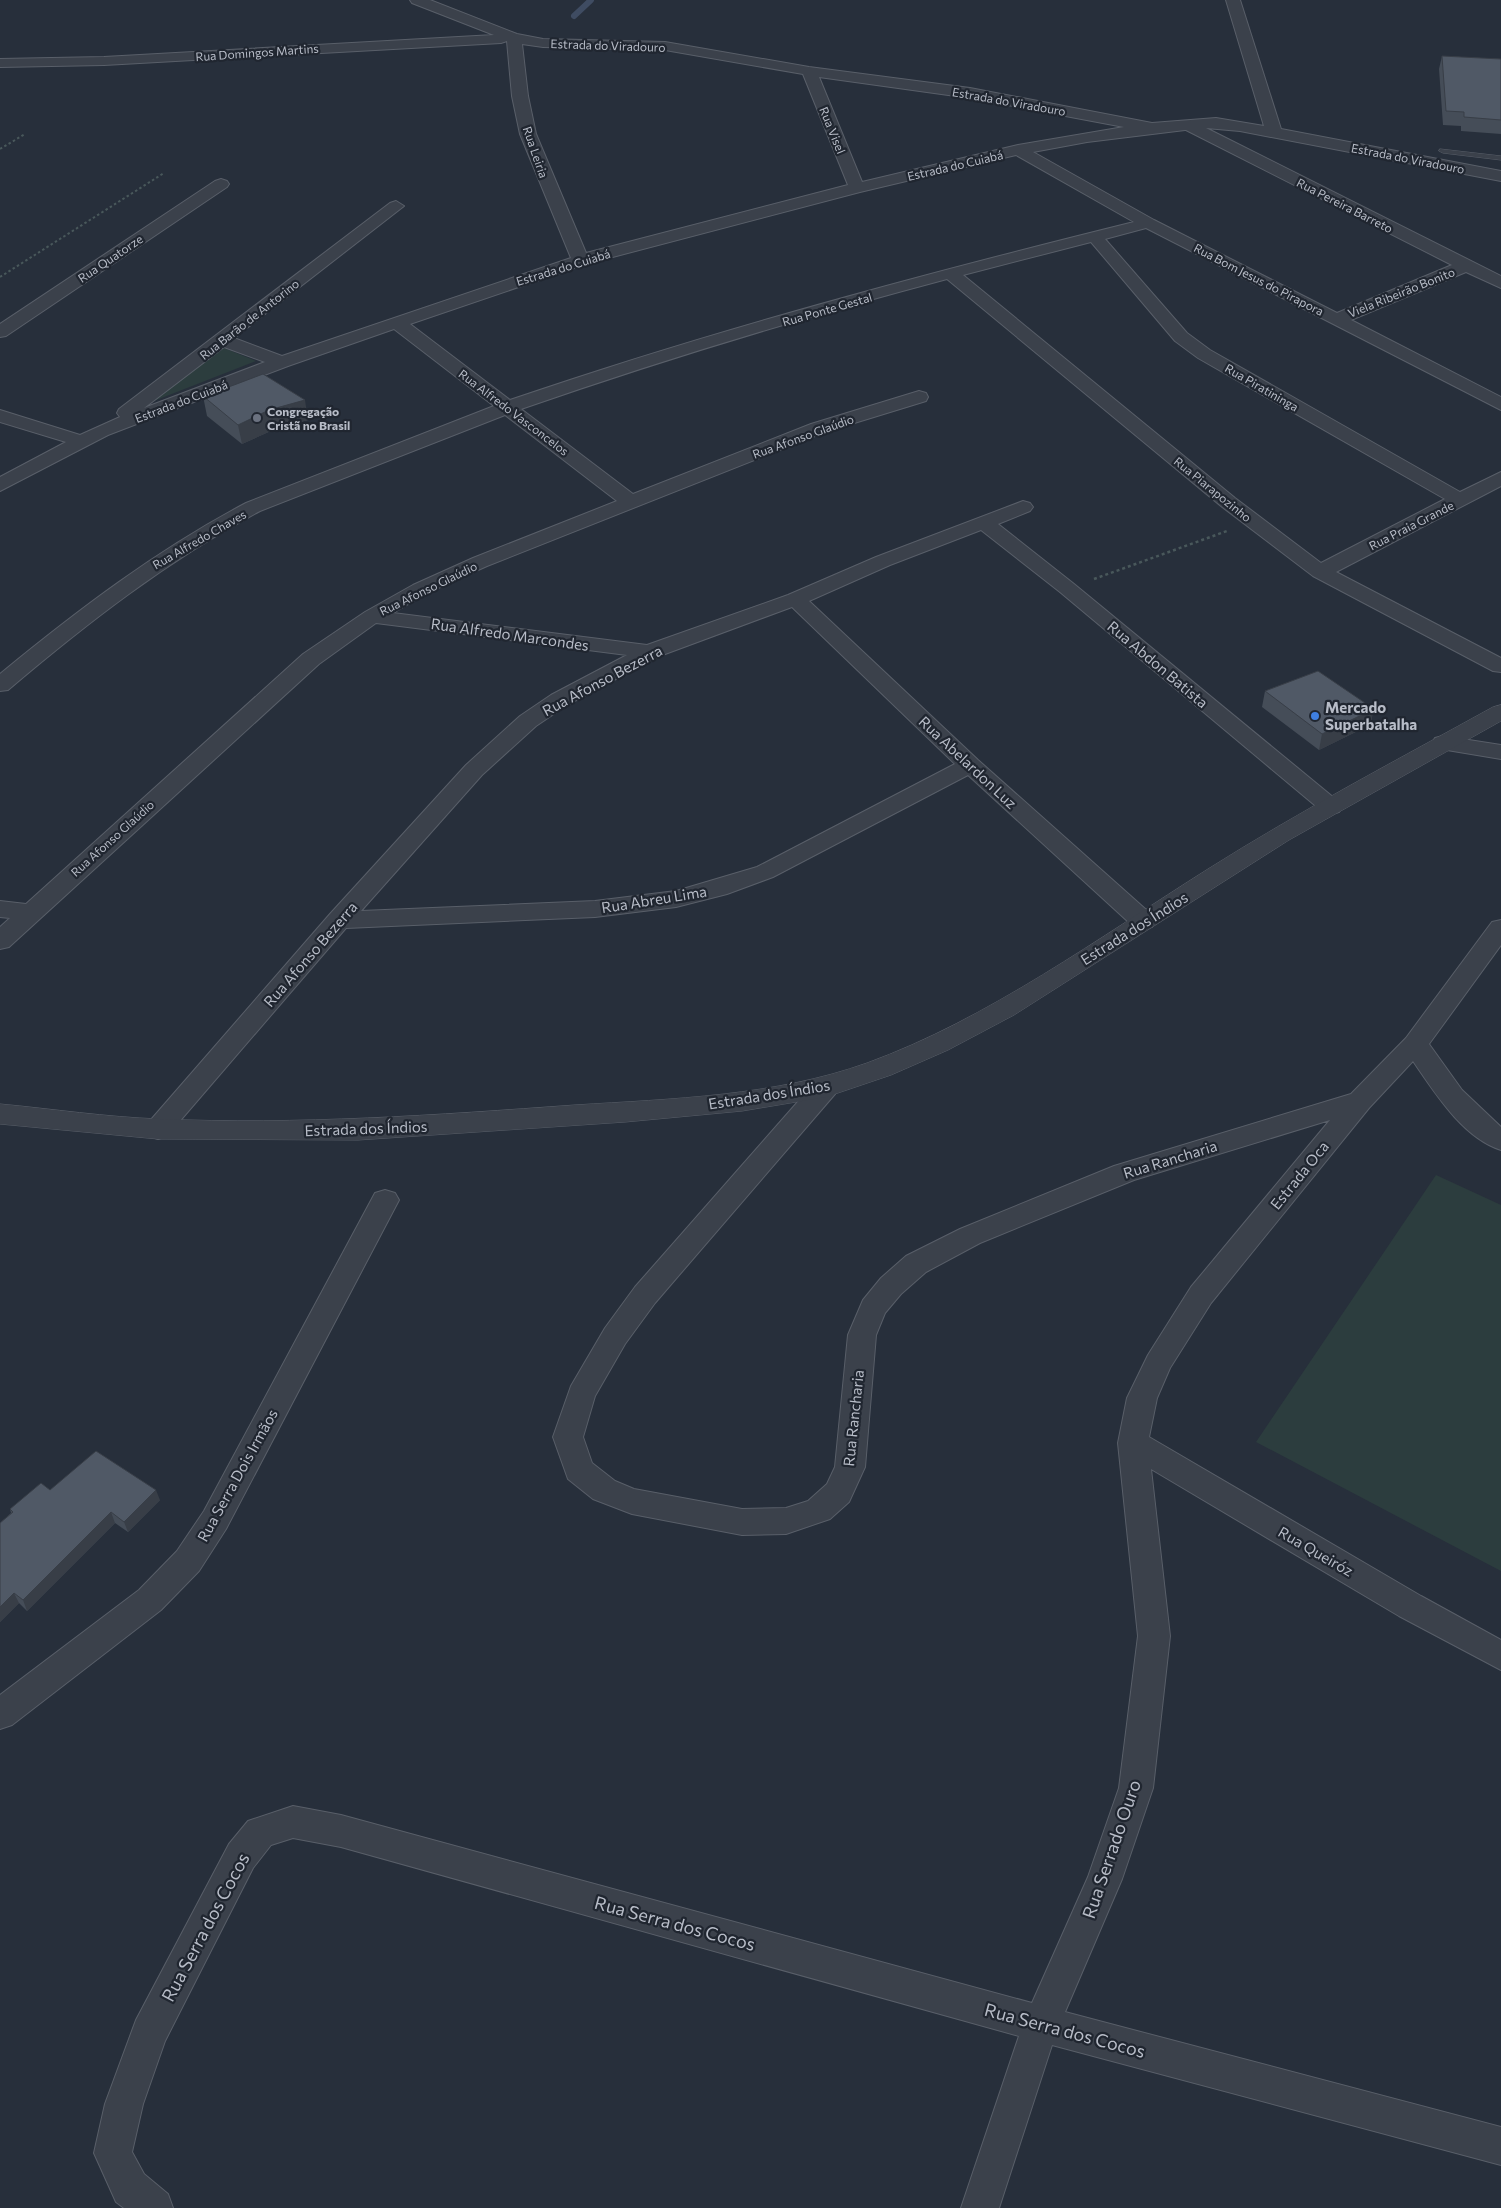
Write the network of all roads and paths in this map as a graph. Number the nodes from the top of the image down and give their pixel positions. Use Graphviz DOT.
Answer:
graph roads {
  1 [pos="417,0"];
  2 [pos="1234,0"];
  3 [pos="514,38"];
  4 [pos="0,63"];
  5 [pos="809,70"];
  6 [pos="1189,126"];
  7 [pos="1152,128"];
  8 [pos="1274,133"];
  9 [pos="26,134"];
  10 [pos="0,149"];
  11 [pos="1018,150"];
  12 [pos="1443,151"];
  13 [pos="1501,158"];
  14 [pos="164,173"];
  15 [pos="1501,176"];
  16 [pos="221,184"];
  17 [pos="858,188"];
  18 [pos="396,206"];
  19 [pos="1148,223"];
  20 [pos="1094,236"];
  21 [pos="580,260"];
  22 [pos="1465,266"];
  23 [pos="950,273"];
  24 [pos="0,277"];
  25 [pos="1501,283"];
  26 [pos="1338,319"];
  27 [pos="397,323"];
  28 [pos="0,332"];
  29 [pos="222,340"];
  30 [pos="282,362"];
  31 [pos="919,397"];
  32 [pos="1501,404"];
  33 [pos="508,407"];
  34 [pos="0,416"];
  35 [pos="101,431"];
  36 [pos="81,441"];
  37 [pos="1501,478"];
  38 [pos="0,486"];
  39 [pos="1460,500"];
  40 [pos="632,502"];
  41 [pos="1024,508"];
  42 [pos="983,522"];
  43 [pos="1253,522"];
  44 [pos="1320,572"];
  45 [pos="1067,588"];
  46 [pos="795,599"];
  47 [pos="372,616"];
  48 [pos="649,652"];
  49 [pos="1501,666"];
  50 [pos="0,685"];
  51 [pos="1501,712"];
  52 [pos="1443,743"];
  53 [pos="1501,752"];
  54 [pos="970,765"];
  55 [pos="1331,807"];
  56 [pos="0,909"];
  57 [pos="29,912"];
  58 [pos="339,920"];
  59 [pos="1143,921"];
  60 [pos="1501,928"];
  61 [pos="0,941"];
  62 [pos="1415,1044"];
  63 [pos="826,1088"];
  64 [pos="1360,1101"];
  65 [pos="0,1114"];
  66 [pos="158,1129"];
  67 [pos="1501,1140"];
  68 [pos="386,1200"];
  69 [pos="1133,1443"];
  70 [pos="1501,1656"];
  71 [pos="0,1714"];
  72 [pos="1041,2024"];
  73 [pos="1501,2146"];
  74 [pos="154,2208"];
  75 [pos="980,2208"];
  1 -- 3 [label="street"];
  2 -- 8 [label="street"];
  3 -- 4 [label="street, Rua Domingos Martins"];
  3 -- 5 [label="street, Estrada do Viradouro"];
  3 -- 21 [label="street, Rua Leiria"];
  5 -- 7 [label="street, Estrada do Viradouro"];
  5 -- 17 [label="street, Rua Visel"];
  6 -- 7 [label="street, Estrada do Viradouro"];
  6 -- 8 [label="street, Estrada do Viradouro"];
  6 -- 22 [label="street, Rua Pereira Barreto"];
  7 -- 11 [label="street, Estrada do Cuiabá"];
  8 -- 15 [label="street, Estrada do Viradouro"];
  9 -- 10 [label="path"];
  11 -- 17 [label="street, Estrada do Cuiabá"];
  11 -- 19 [label="street, Rua Bom Jesus do Pirapora"];
  12 -- 13 [label="lane"];
  14 -- 24 [label="path"];
  16 -- 28 [label="street, Rua Quatorze"];
  17 -- 21 [label="street, Estrada do Cuiabá"];
  18 -- 29 [label="street, Rua Barão de Antorino"];
  19 -- 20 [label="street, Rua Ponte Gestal"];
  19 -- 26 [label="street, Rua Bom Jesus do Pirapora"];
  20 -- 23 [label="street, Rua Ponte Gestal"];
  20 -- 39 [label="street, Rua Piratininga"];
  21 -- 27 [label="street, Estrada do Cuiabá"];
  22 -- 25 [label="street, Rua Pereira Barreto"];
  22 -- 26 [label="street, Viela Ribeirão Bonito"];
  23 -- 33 [label="street, Rua Ponte Gestal"];
  23 -- 43 [label="street, Rua Piarapozinho"];
  26 -- 32 [label="street, Rua Bom Jesus do Pirapora"];
  27 -- 30 [label="street, Estrada do Cuiabá"];
  27 -- 33 [label="street, Rua Alfredo Vasconcelos"];
  29 -- 30 [label="street"];
  29 -- 35 [label="street, Rua Barão de Antorino"];
  30 -- 35 [label="street, Estrada do Cuiabá"];
  31 -- 40 [label="street, Rua Afonso Glaúdio"];
  33 -- 40 [label="street, Rua Alfredo Vasconcelos"];
  33 -- 50 [label="street, Rua Alfredo Chaves"];
  34 -- 36 [label="street"];
  35 -- 36 [label="street, Estrada do Cuiabá"];
  36 -- 38 [label="street, Estrada do Cuiabá"];
  37 -- 39 [label="street, Rua Praia Grande"];
  39 -- 44 [label="street, Rua Praia Grande"];
  40 -- 47 [label="street, Rua Afonso Glaúdio"];
  41 -- 42 [label="street, Rua Afonso Bezerra"];
  42 -- 45 [label="street, Rua Abdon Batista"];
  42 -- 46 [label="street, Rua Afonso Bezerra"];
  43 -- 44 [label="street, Rua Piarapozinho"];
  43 -- 45 [label="path"];
  44 -- 49 [label="street, Rua Piarapozinho"];
  45 -- 55 [label="street, Rua Abdon Batista"];
  46 -- 48 [label="street, Rua Afonso Bezerra"];
  46 -- 54 [label="street, Rua Abelardon Luz"];
  47 -- 48 [label="street, Rua Alfredo Marcondes"];
  47 -- 57 [label="street, Rua Afonso Glaúdio"];
  48 -- 58 [label="street, Rua Afonso Bezerra"];
  51 -- 52 [label="street, Estrada dos Índios"];
  52 -- 53 [label="street"];
  52 -- 55 [label="street, Estrada dos Índios"];
  54 -- 58 [label="street, Rua Abreu Lima"];
  54 -- 59 [label="street, Rua Abelardon Luz"];
  55 -- 59 [label="street, Estrada dos Índios"];
  56 -- 57 [label="street"];
  57 -- 61 [label="street, Rua Afonso Glaúdio"];
  58 -- 66 [label="street, Rua Afonso Bezerra"];
  59 -- 63 [label="street, Estrada dos Índios"];
  60 -- 62 [label="street, Estrada Oca"];
  62 -- 64 [label="street, Estrada Oca"];
  62 -- 67 [label="street"];
  63 -- 64 [label="street, Rua Rancharia"];
  63 -- 66 [label="street, Estrada dos Índios"];
  64 -- 69 [label="street, Estrada Oca"];
  65 -- 66 [label="street, Estrada dos Índios"];
  68 -- 71 [label="street, Rua Serra Dois Irmãos"];
  69 -- 70 [label="street, Rua Queiróz"];
  69 -- 72 [label="street, Rua Serrado Ouro"];
  72 -- 73 [label="street, Rua Serra dos Cocos"];
  72 -- 74 [label="street, Rua Serra dos Cocos"];
  72 -- 75 [label="street, Rua Serrado Ouro"];
}
